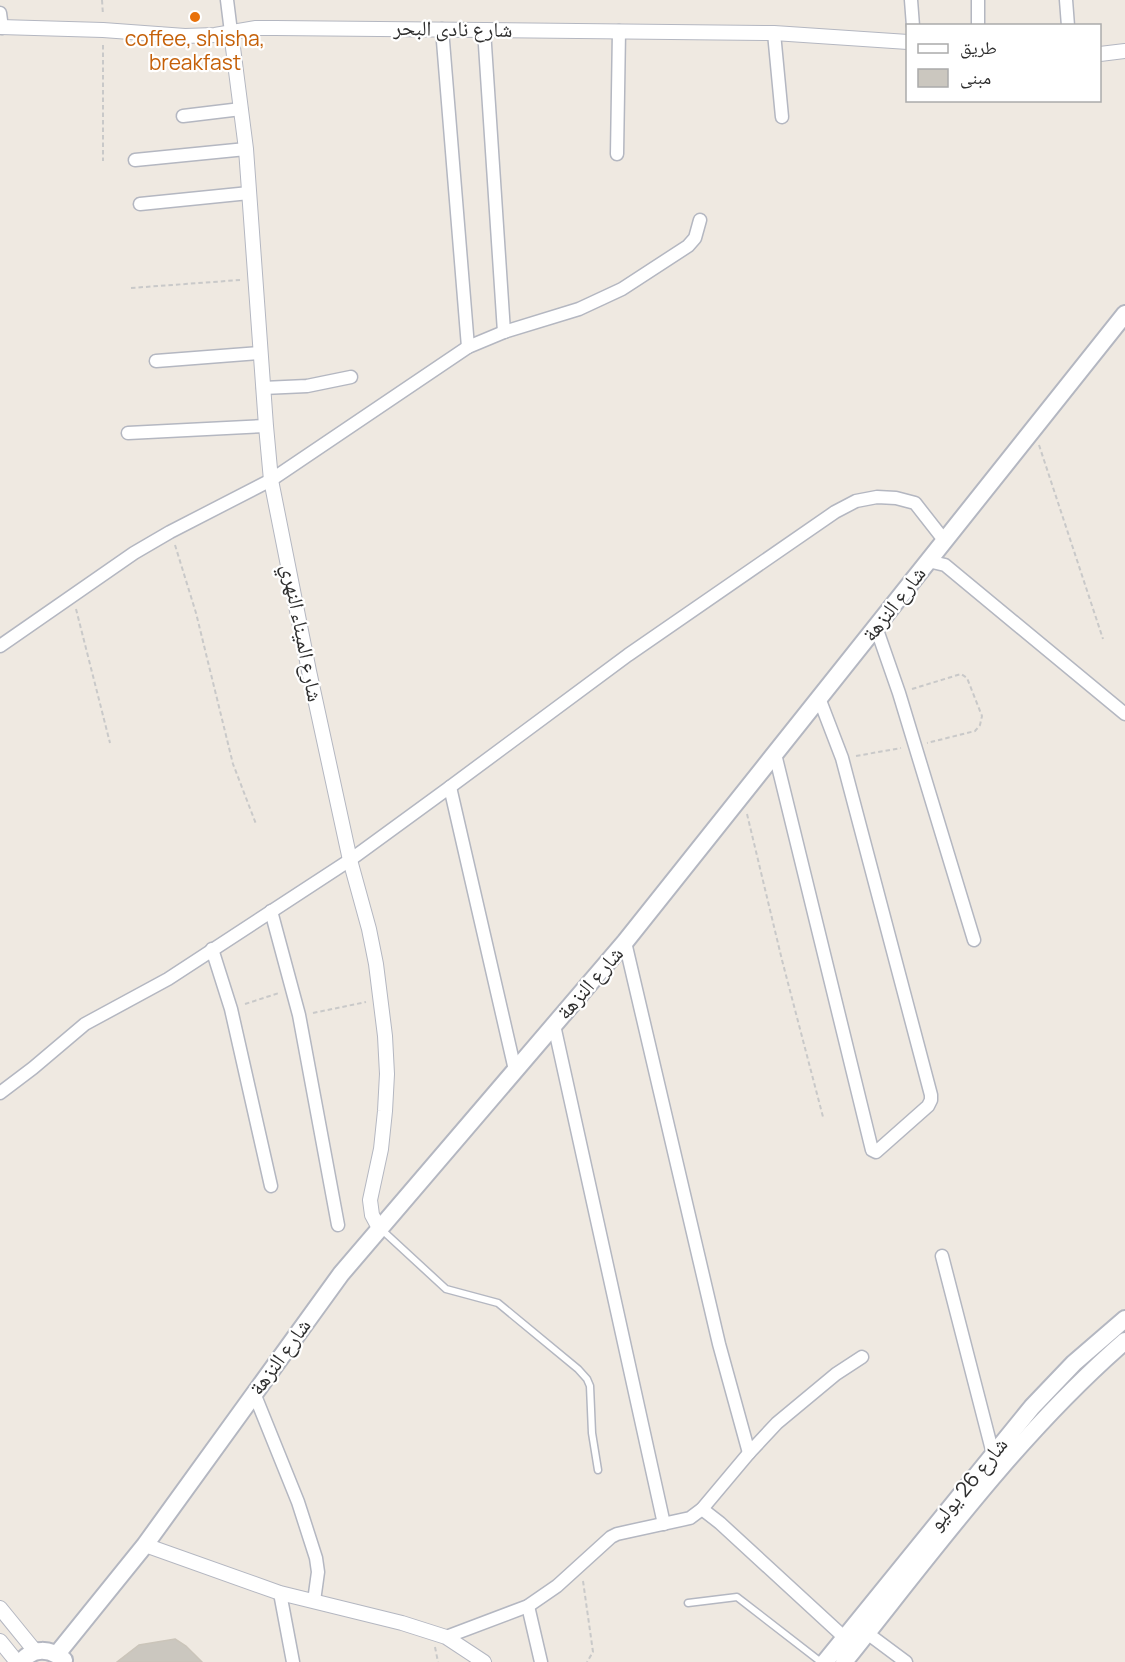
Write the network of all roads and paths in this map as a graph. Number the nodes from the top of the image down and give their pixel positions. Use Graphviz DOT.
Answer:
graph roads {
  1 [pos="102,0"];
  2 [pos="227,0"];
  3 [pos="911,0"];
  4 [pos="978,0"];
  5 [pos="1066,0"];
  6 [pos="0,13"];
  7 [pos="913,24"];
  8 [pos="978,24"];
  9 [pos="1068,24"];
  10 [pos="1,28"];
  11 [pos="442,29"];
  12 [pos="103,30"];
  13 [pos="484,30"];
  14 [pos="620,31"];
  15 [pos="231,32"];
  16 [pos="774,33"];
  17 [pos="906,42"];
  18 [pos="1125,51"];
  19 [pos="1101,54"];
  20 [pos="241,109"];
  21 [pos="183,116"];
  22 [pos="782,117"];
  23 [pos="246,149"];
  24 [pos="617,154"];
  25 [pos="135,160"];
  26 [pos="103,161"];
  27 [pos="249,194"];
  28 [pos="140,204"];
  29 [pos="700,220"];
  30 [pos="255,279"];
  31 [pos="131,288"];
  32 [pos="1125,314"];
  33 [pos="504,332"];
  34 [pos="468,347"];
  35 [pos="260,353"];
  36 [pos="156,361"];
  37 [pos="351,377"];
  38 [pos="263,388"];
  39 [pos="266,426"];
  40 [pos="1034,429"];
  41 [pos="128,433"];
  42 [pos="271,480"];
  43 [pos="170,532"];
  44 [pos="944,540"];
  45 [pos="928,561"];
  46 [pos="73,595"];
  47 [pos="876,627"];
  48 [pos="1103,639"];
  49 [pos="0,646"];
  50 [pos="899,693"];
  51 [pos="819,698"];
  52 [pos="1125,714"];
  53 [pos="110,743"];
  54 [pos="914,746"];
  55 [pos="775,754"];
  56 [pos="842,758"];
  57 [pos="450,787"];
  58 [pos="742,795"];
  59 [pos="256,824"];
  60 [pos="350,860"];
  61 [pos="271,911"];
  62 [pos="974,940"];
  63 [pos="625,942"];
  64 [pos="212,949"];
  65 [pos="292,989"];
  66 [pos="380,999"];
  67 [pos="231,1009"];
  68 [pos="299,1016"];
  69 [pos="554,1025"];
  70 [pos="515,1071"];
  71 [pos="0,1093"];
  72 [pos="823,1117"];
  73 [pos="271,1186"];
  74 [pos="338,1225"];
  75 [pos="379,1228"];
  76 [pos="942,1257"];
  77 [pos="1125,1319"];
  78 [pos="1125,1341"];
  79 [pos="862,1357"];
  80 [pos="254,1393"];
  81 [pos="749,1454"];
  82 [pos="993,1454"];
  83 [pos="598,1470"];
  84 [pos="702,1509"];
  85 [pos="664,1524"];
  86 [pos="145,1545"];
  87 [pos="585,1591"];
  88 [pos="280,1593"];
  89 [pos="314,1601"];
  90 [pos="688,1603"];
  91 [pos="528,1606"];
  92 [pos="0,1608"];
  93 [pos="867,1633"];
  94 [pos="446,1637"];
  95 [pos="845,1638"];
  96 [pos="0,1641"];
  97 [pos="35,1651"];
  98 [pos="61,1658"];
  99 [pos="19,1662"];
  100 [pos="293,1662"];
  101 [pos="484,1662"];
  102 [pos="541,1662"];
  103 [pos="587,1662"];
  104 [pos="823,1662"];
  105 [pos="844,1662"];
  106 [pos="906,1662"];
  1 -- 12 [label="path"];
  2 -- 15 [label="street"];
  3 -- 7 [label="street"];
  4 -- 8 [label="street"];
  5 -- 9 [label="street"];
  6 -- 10 [label="street"];
  10 -- 12 [label="street, شارع نادى البحر"];
  11 -- 13 [label="street, شارع نادى البحر"];
  11 -- 15 [label="street, شارع نادى البحر"];
  11 -- 34 [label="street"];
  12 -- 15 [label="street, شارع نادى البحر"];
  12 -- 26 [label="path"];
  13 -- 14 [label="street, شارع نادى البحر"];
  13 -- 33 [label="street"];
  14 -- 16 [label="street, شارع نادى البحر"];
  14 -- 24 [label="street"];
  15 -- 20 [label="street, شارع الميناء النهري"];
  16 -- 17 [label="street, شارع نادى البحر"];
  16 -- 22 [label="street"];
  18 -- 19 [label="street"];
  20 -- 21 [label="street"];
  20 -- 23 [label="street, شارع الميناء النهري"];
  23 -- 25 [label="street"];
  23 -- 27 [label="street, شارع الميناء النهري"];
  27 -- 28 [label="street"];
  27 -- 30 [label="street, شارع الميناء النهري"];
  29 -- 33 [label="street"];
  30 -- 31 [label="path"];
  30 -- 35 [label="street, شارع الميناء النهري"];
  32 -- 40 [label="main road, شارع النزهة"];
  33 -- 34 [label="street"];
  34 -- 42 [label="street"];
  35 -- 36 [label="street"];
  35 -- 38 [label="street, شارع الميناء النهري"];
  37 -- 38 [label="street"];
  38 -- 39 [label="street, شارع الميناء النهري"];
  39 -- 41 [label="street"];
  39 -- 42 [label="street, شارع الميناء النهري"];
  40 -- 44 [label="main road, شارع النزهة"];
  40 -- 48 [label="path"];
  42 -- 43 [label="street"];
  42 -- 60 [label="street, شارع الميناء النهري"];
  43 -- 46 [label="street"];
  43 -- 59 [label="path"];
  44 -- 45 [label="main road, شارع النزهة"];
  44 -- 57 [label="street"];
  45 -- 47 [label="main road, شارع النزهة"];
  45 -- 52 [label="street"];
  46 -- 49 [label="street"];
  46 -- 53 [label="path"];
  47 -- 50 [label="street"];
  47 -- 51 [label="main road, شارع النزهة"];
  50 -- 54 [label="street"];
  50 -- 54 [label="path"];
  51 -- 55 [label="main road, شارع النزهة"];
  51 -- 56 [label="street"];
  54 -- 56 [label="path"];
  54 -- 62 [label="street"];
  55 -- 56 [label="street"];
  55 -- 58 [label="main road, شارع النزهة"];
  57 -- 60 [label="street"];
  57 -- 70 [label="street"];
  58 -- 63 [label="main road, شارع النزهة"];
  58 -- 72 [label="path"];
  60 -- 61 [label="street"];
  60 -- 66 [label="street, شارع الميناء النهري"];
  61 -- 64 [label="street"];
  61 -- 65 [label="street"];
  63 -- 69 [label="main road, شارع النزهة"];
  63 -- 81 [label="street"];
  64 -- 67 [label="street"];
  64 -- 71 [label="street"];
  65 -- 67 [label="path"];
  65 -- 68 [label="street"];
  66 -- 68 [label="path"];
  66 -- 75 [label="street, شارع الميناء النهري"];
  67 -- 73 [label="street"];
  68 -- 74 [label="street"];
  69 -- 70 [label="main road, شارع النزهة"];
  69 -- 85 [label="street"];
  70 -- 75 [label="main road, شارع النزهة"];
  75 -- 80 [label="main road, شارع النزهة"];
  75 -- 83 [label="lane"];
  76 -- 82 [label="street"];
  77 -- 82 [label="main road, شارع 26 يوليو"];
  78 -- 93 [label="main road, شارع 26 يوليو"];
  79 -- 81 [label="street"];
  80 -- 86 [label="main road, شارع النزهة"];
  80 -- 89 [label="street"];
  81 -- 84 [label="street"];
  82 -- 95 [label="main road, شارع 26 يوليو"];
  84 -- 85 [label="street"];
  84 -- 95 [label="street"];
  85 -- 91 [label="street"];
  86 -- 88 [label="street"];
  86 -- 98 [label="main road, شارع النزهة"];
  87 -- 103 [label="path"];
  88 -- 89 [label="street"];
  88 -- 100 [label="street"];
  89 -- 94 [label="street"];
  90 -- 104 [label="lane"];
  91 -- 94 [label="street"];
  91 -- 102 [label="street"];
  92 -- 97 [label="street"];
  93 -- 105 [label="main road, شارع 26 يوليو"];
  93 -- 106 [label="street"];
  94 -- 101 [label="street"];
  95 -- 104 [label="main road, شارع 26 يوليو"];
  96 -- 99 [label="street"];
  97 -- 98 [label="main road"];
  97 -- 99 [label="main road"];
}
